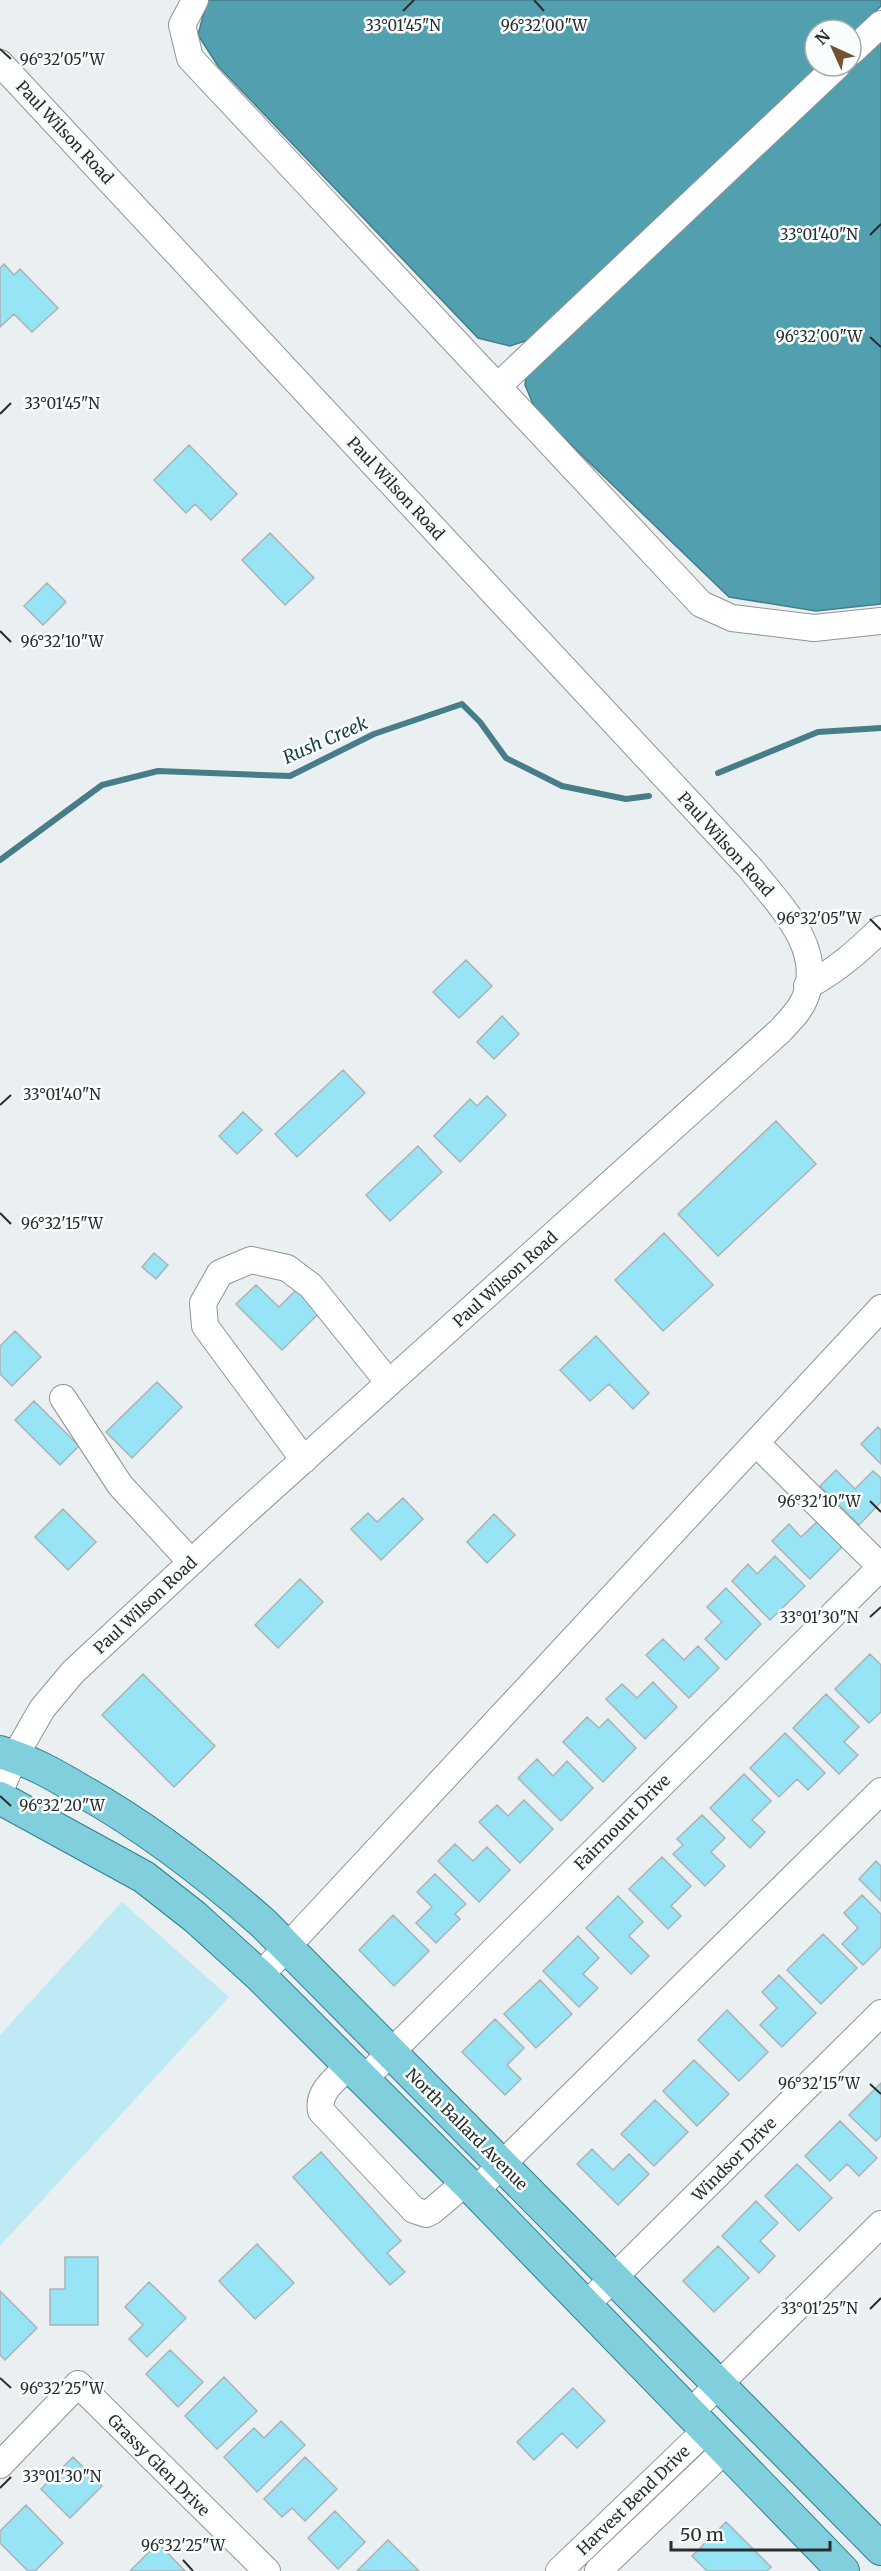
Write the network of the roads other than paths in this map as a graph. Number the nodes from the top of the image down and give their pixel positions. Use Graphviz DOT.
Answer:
graph roads {
  1 [pos="195,0"];
  2 [pos="881,24"];
  3 [pos="863,41"];
  4 [pos="0,63"];
  5 [pos="824,78"];
  6 [pos="498,386"];
  7 [pos="881,621"];
  8 [pos="881,929"];
  9 [pos="807,986"];
  10 [pos="881,1308"];
  11 [pos="389,1383"];
  12 [pos="63,1398"];
  13 [pos="756,1443"];
  14 [pos="304,1460"];
  15 [pos="191,1562"];
  16 [pos="881,1567"];
  17 [pos="8,1754"];
  18 [pos="0,1791"];
  19 [pos="881,1791"];
  20 [pos="0,1798"];
  21 [pos="288,1947"];
  22 [pos="260,1976"];
  23 [pos="881,2013"];
  24 [pos="390,2052"];
  25 [pos="357,2072"];
  26 [pos="502,2164"];
  27 [pos="471,2186"];
  28 [pos="881,2224"];
  29 [pos="614,2277"];
  30 [pos="586,2305"];
  31 [pos="718,2383"];
  32 [pos="708,2430"];
  33 [pos="0,2465"];
  34 [pos="881,2549"];
  35 [pos="263,2570"];
  36 [pos="559,2571"];
  37 [pos="598,2571"];
  38 [pos="843,2571"];
  1 -- 6 [label="street"];
  2 -- 3 [label="street"];
  4 -- 9 [label="street, Paul Wilson Road"];
  5 -- 6 [label="street"];
  6 -- 7 [label="street"];
  8 -- 9 [label="street"];
  9 -- 11 [label="street, Paul Wilson Road"];
  10 -- 13 [label="street"];
  11 -- 14 [label="street, Paul Wilson Road"];
  11 -- 14 [label="street"];
  12 -- 15 [label="street"];
  13 -- 16 [label="street"];
  13 -- 21 [label="street"];
  14 -- 15 [label="street, Paul Wilson Road"];
  15 -- 17 [label="street, Paul Wilson Road"];
  16 -- 24 [label="street, Fairmount Drive"];
  17 -- 18 [label="street, Paul Wilson Road"];
  17 -- 21 [label="main road, North Ballard Avenue"];
  19 -- 26 [label="street, Fairmount Drive"];
  20 -- 22 [label="main road"];
  21 -- 22 [label="street"];
  21 -- 24 [label="main road, North Ballard Avenue"];
  22 -- 25 [label="main road"];
  23 -- 29 [label="street, Windsor Drive"];
  24 -- 25 [label="street, Fairmount Drive"];
  24 -- 26 [label="main road, North Ballard Avenue"];
  25 -- 27 [label="main road"];
  25 -- 27 [label="street, Fairmount Drive"];
  26 -- 27 [label="street, Fairmount Drive"];
  26 -- 29 [label="main road, North Ballard Avenue"];
  27 -- 30 [label="main road"];
  28 -- 31 [label="street"];
  29 -- 30 [label="street, Windsor Drive"];
  29 -- 31 [label="main road, North Ballard Avenue"];
  30 -- 32 [label="main road"];
  31 -- 32 [label="street"];
  31 -- 34 [label="main road, North Ballard Avenue"];
  32 -- 36 [label="street, Harvest Bend Drive"];
  32 -- 37 [label="street, Harvest Bend Drive"];
  32 -- 38 [label="main road"];
  33 -- 35 [label="street, Grassy Glen Drive"];
}
